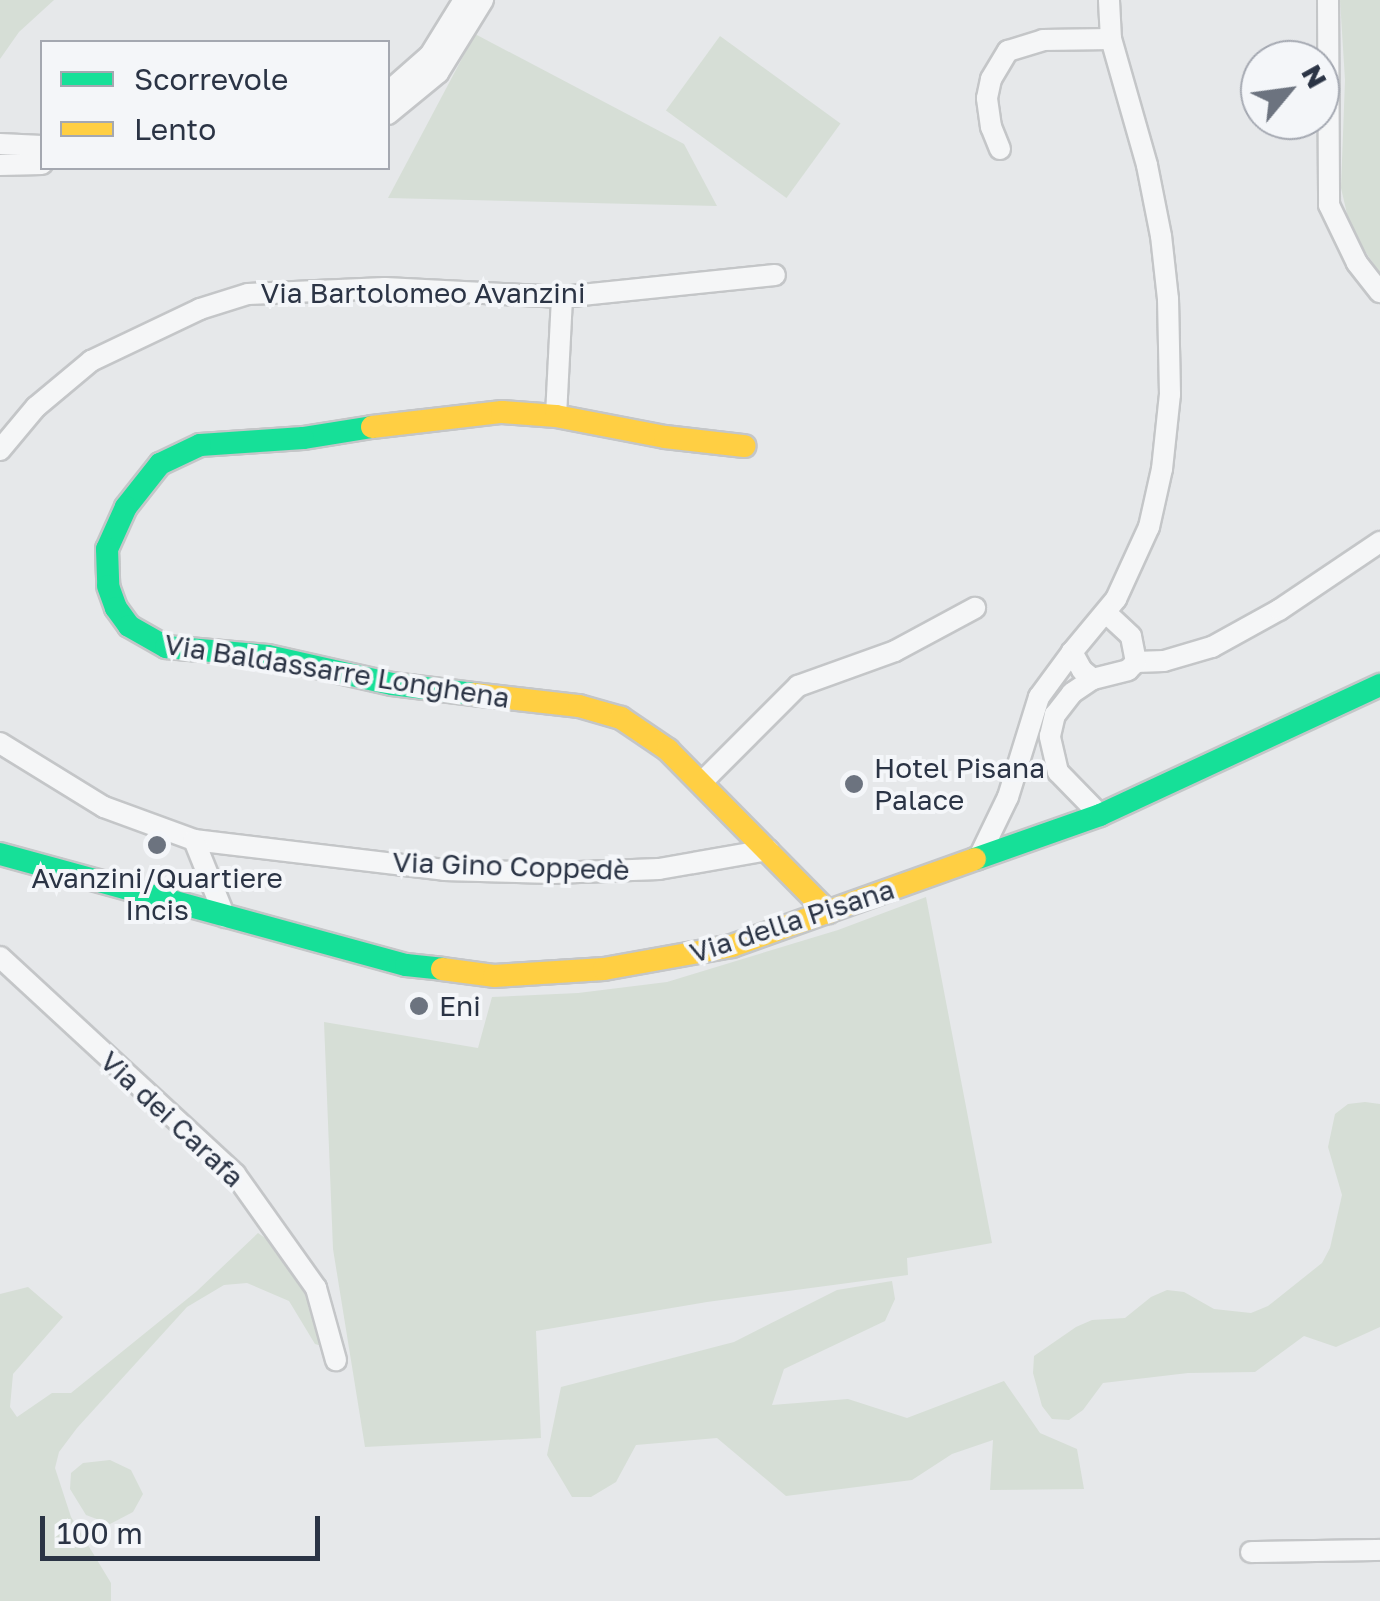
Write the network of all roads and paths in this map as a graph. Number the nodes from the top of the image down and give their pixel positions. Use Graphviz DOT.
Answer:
graph roads {
  1 [pos="464,0"];
  2 [pos="483,0"];
  3 [pos="1109,0"];
  4 [pos="1328,0"];
  5 [pos="1110,39"];
  6 [pos="390,90"];
  7 [pos="390,112"];
  8 [pos="0,144"];
  9 [pos="40,146"];
  10 [pos="1000,150"];
  11 [pos="40,164"];
  12 [pos="0,165"];
  13 [pos="776,276"];
  14 [pos="1380,292"];
  15 [pos="562,297"];
  16 [pos="556,416"];
  17 [pos="744,446"];
  18 [pos="0,450"];
  19 [pos="1380,542"];
  20 [pos="975,608"];
  21 [pos="1106,612"];
  22 [pos="1072,652"];
  23 [pos="1136,662"];
  24 [pos="1093,679"];
  25 [pos="1380,685"];
  26 [pos="0,743"];
  27 [pos="1019,767"];
  28 [pos="1055,767"];
  29 [pos="702,782"];
  30 [pos="1100,815"];
  31 [pos="194,840"];
  32 [pos="768,850"];
  33 [pos="0,854"];
  34 [pos="978,859"];
  35 [pos="828,912"];
  36 [pos="225,917"];
  37 [pos="0,957"];
  38 [pos="336,1360"];
  39 [pos="1380,1550"];
  40 [pos="1250,1552"];
  1 -- 6 [label="street"];
  2 -- 7 [label="street"];
  3 -- 5 [label="street"];
  4 -- 14 [label="street"];
  5 -- 10 [label="street"];
  5 -- 21 [label="street"];
  8 -- 9 [label="street"];
  11 -- 12 [label="street"];
  13 -- 15 [label="street, Via Bartolomeo Avanzini"];
  15 -- 16 [label="street"];
  15 -- 18 [label="street, Via Bartolomeo Avanzini"];
  16 -- 17 [label="street, Via Baldassarre Longhena"];
  16 -- 29 [label="street, Via Baldassarre Longhena"];
  19 -- 23 [label="street"];
  20 -- 29 [label="street"];
  21 -- 22 [label="street"];
  21 -- 23 [label="street"];
  22 -- 24 [label="street"];
  22 -- 27 [label="street"];
  23 -- 24 [label="street"];
  24 -- 28 [label="street"];
  25 -- 30 [label="street, Via della Pisana"];
  26 -- 31 [label="street"];
  27 -- 28 [label="street"];
  27 -- 34 [label="street"];
  28 -- 30 [label="street"];
  29 -- 32 [label="street, Via Baldassarre Longhena"];
  30 -- 34 [label="street, Via della Pisana"];
  31 -- 32 [label="street, Via Gino Coppedè"];
  31 -- 36 [label="street"];
  32 -- 35 [label="street, Via Baldassarre Longhena"];
  33 -- 36 [label="street, Via della Pisana"];
  34 -- 35 [label="street, Via della Pisana"];
  35 -- 36 [label="street, Via della Pisana"];
  37 -- 38 [label="street, Via dei Carafa"];
  39 -- 40 [label="street"];
}
